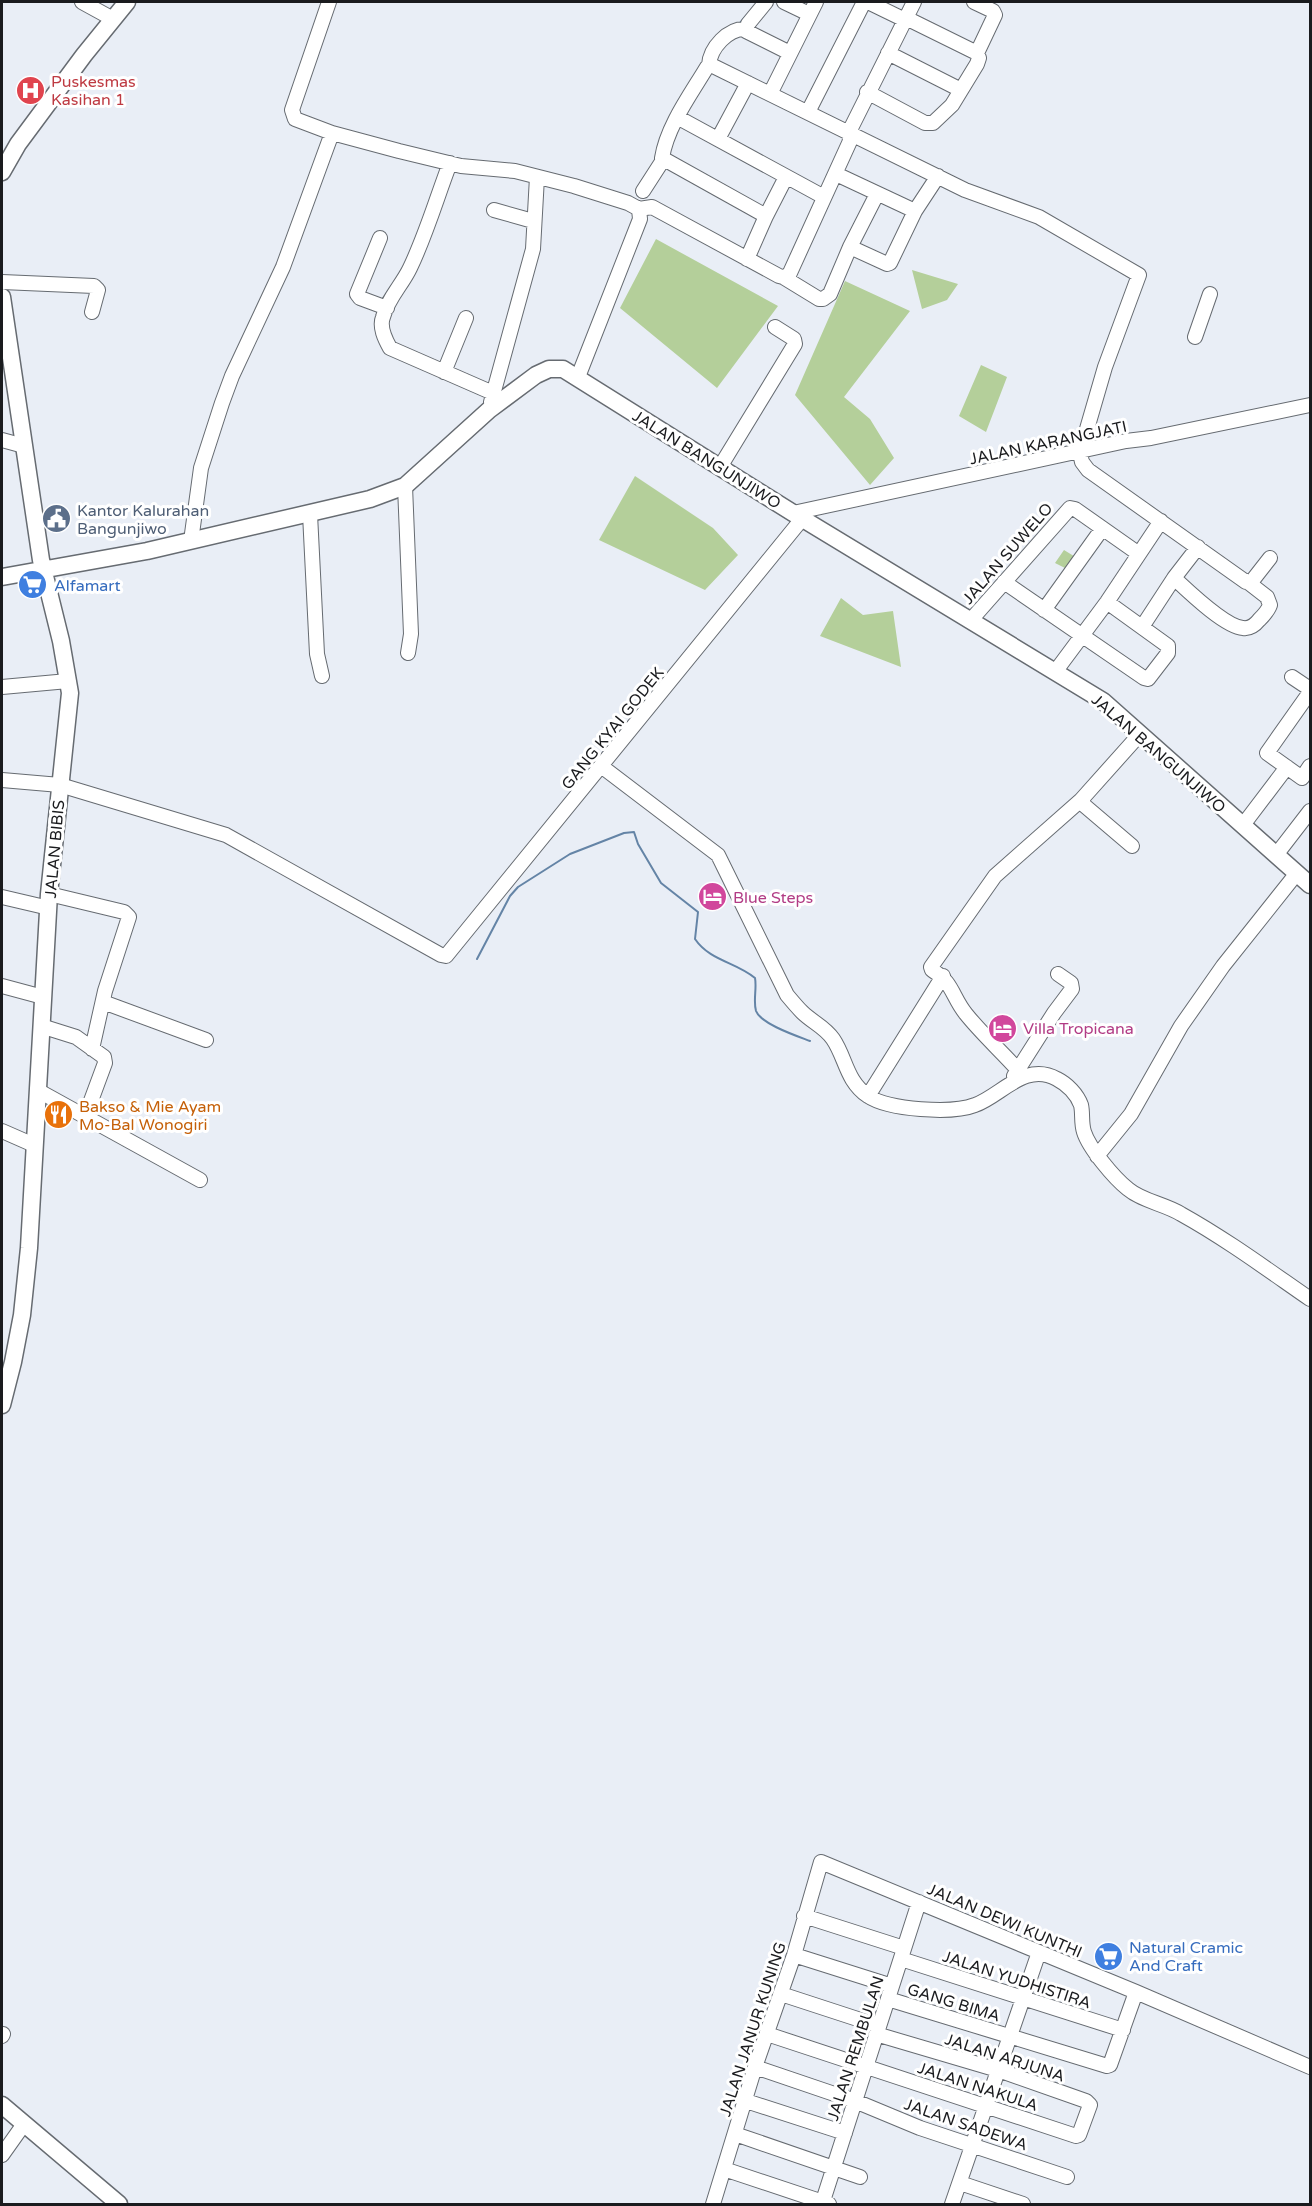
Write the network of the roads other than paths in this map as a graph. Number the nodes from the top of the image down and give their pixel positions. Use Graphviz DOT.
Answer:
graph roads {
  1 [pos="82,2"];
  2 [pos="127,2"];
  3 [pos="328,2"];
  4 [pos="766,2"];
  5 [pos="784,2"];
  6 [pos="866,2"];
  7 [pos="914,2"];
  8 [pos="974,2"];
  9 [pos="812,8"];
  10 [pos="113,19"];
  11 [pos="905,19"];
  12 [pos="746,29"];
  13 [pos="790,52"];
  14 [pos="888,53"];
  15 [pos="977,53"];
  16 [pos="709,65"];
  17 [pos="748,83"];
  18 [pos="960,90"];
  19 [pos="867,92"];
  20 [pos="770,94"];
  21 [pos="808,112"];
  22 [pos="678,117"];
  23 [pos="849,132"];
  24 [pos="332,133"];
  25 [pos="718,140"];
  26 [pos="663,160"];
  27 [pos="450,163"];
  28 [pos="2,172"];
  29 [pos="836,174"];
  30 [pos="938,176"];
  31 [pos="537,177"];
  32 [pos="786,177"];
  33 [pos="643,191"];
  34 [pos="877,194"];
  35 [pos="824,197"];
  36 [pos="639,209"];
  37 [pos="494,210"];
  38 [pos="915,212"];
  39 [pos="765,216"];
  40 [pos="533,220"];
  41 [pos="380,238"];
  42 [pos="850,247"];
  43 [pos="747,259"];
  44 [pos="783,277"];
  45 [pos="2,282"];
  46 [pos="1210,294"];
  47 [pos="2,297"];
  48 [pos="387,308"];
  49 [pos="92,312"];
  50 [pos="466,318"];
  51 [pos="775,327"];
  52 [pos="1196,337"];
  53 [pos="5,344"];
  54 [pos="444,372"];
  55 [pos="578,377"];
  56 [pos="8,389"];
  57 [pos="491,401"];
  58 [pos="1311,405"];
  59 [pos="2,440"];
  60 [pos="24,446"];
  61 [pos="1080,453"];
  62 [pos="720,467"];
  63 [pos="405,486"];
  64 [pos="310,514"];
  65 [pos="797,516"];
  66 [pos="1161,521"];
  67 [pos="1102,530"];
  68 [pos="191,542"];
  69 [pos="1198,547"];
  70 [pos="1139,554"];
  71 [pos="1270,558"];
  72 [pos="43,570"];
  73 [pos="2,577"];
  74 [pos="1174,578"];
  75 [pos="1004,582"];
  76 [pos="1249,583"];
  77 [pos="1107,602"];
  78 [pos="1044,610"];
  79 [pos="970,621"];
  80 [pos="1142,627"];
  81 [pos="1082,636"];
  82 [pos="408,653"];
  83 [pos="1055,672"];
  84 [pos="322,676"];
  85 [pos="1292,677"];
  86 [pos="68,681"];
  87 [pos="2,687"];
  88 [pos="1311,690"];
  89 [pos="1140,734"];
  90 [pos="601,766"];
  91 [pos="1311,766"];
  92 [pos="1287,767"];
  93 [pos="2,780"];
  94 [pos="1306,781"];
  95 [pos="60,785"];
  96 [pos="1081,800"];
  97 [pos="1311,811"];
  98 [pos="1243,825"];
  99 [pos="1132,846"];
  100 [pos="1276,855"];
  101 [pos="1297,873"];
  102 [pos="1311,885"];
  103 [pos="2,898"];
  104 [pos="49,901"];
  105 [pos="1058,974"];
  106 [pos="943,976"];
  107 [pos="2,987"];
  108 [pos="43,997"];
  109 [pos="103,1002"];
  110 [pos="41,1026"];
  111 [pos="206,1040"];
  112 [pos="98,1053"];
  113 [pos="1018,1070"];
  114 [pos="1010,1083"];
  115 [pos="37,1090"];
  116 [pos="868,1096"];
  117 [pos="86,1117"];
  118 [pos="2,1131"];
  119 [pos="34,1145"];
  120 [pos="1097,1156"];
  121 [pos="200,1180"];
  122 [pos="1311,1299"];
  123 [pos="2,1405"];
  124 [pos="821,1862"];
  125 [pos="919,1902"];
  126 [pos="804,1916"];
  127 [pos="1039,1952"];
  128 [pos="902,1954"];
  129 [pos="794,1955"];
  130 [pos="1136,1992"];
  131 [pos="890,1993"];
  132 [pos="781,1994"];
  133 [pos="1023,1997"];
  134 [pos="878,2030"];
  135 [pos="1123,2030"];
  136 [pos="767,2034"];
  137 [pos="1010,2036"];
  138 [pos="866,2066"];
  139 [pos="755,2067"];
  140 [pos="1311,2067"];
  141 [pos="998,2070"];
  142 [pos="855,2100"];
  143 [pos="746,2101"];
  144 [pos="2,2105"];
  145 [pos="986,2107"];
  146 [pos="24,2124"];
  147 [pos="845,2133"];
  148 [pos="735,2134"];
  149 [pos="1079,2136"];
  150 [pos="973,2144"];
  151 [pos="2,2155"];
  152 [pos="834,2167"];
  153 [pos="724,2169"];
  154 [pos="860,2176"];
  155 [pos="1067,2177"];
  156 [pos="960,2183"];
  157 [pos="994,2200"];
  158 [pos="713,2204"];
  159 [pos="824,2204"];
  160 [pos="119,2205"];
  161 [pos="952,2205"];
  162 [pos="1023,2205"];
  1 -- 10 [label="street"];
  2 -- 10 [label="main road"];
  3 -- 24 [label="street"];
  4 -- 12 [label="street"];
  5 -- 9 [label="street"];
  6 -- 11 [label="street"];
  6 -- 21 [label="street"];
  7 -- 11 [label="street"];
  8 -- 15 [label="street"];
  9 -- 13 [label="street"];
  10 -- 28 [label="main road"];
  11 -- 14 [label="street"];
  11 -- 15 [label="street"];
  12 -- 13 [label="street"];
  12 -- 16 [label="street"];
  13 -- 20 [label="street"];
  14 -- 18 [label="street"];
  14 -- 19 [label="street"];
  15 -- 18 [label="street"];
  16 -- 17 [label="street"];
  16 -- 22 [label="street"];
  17 -- 20 [label="street"];
  17 -- 25 [label="street"];
  18 -- 19 [label="street"];
  19 -- 23 [label="street"];
  20 -- 21 [label="street"];
  21 -- 23 [label="street"];
  22 -- 25 [label="street"];
  22 -- 26 [label="street"];
  23 -- 29 [label="street"];
  23 -- 30 [label="street"];
  24 -- 27 [label="street"];
  24 -- 68 [label="street"];
  25 -- 32 [label="street"];
  26 -- 33 [label="street"];
  26 -- 39 [label="street"];
  27 -- 31 [label="street"];
  27 -- 48 [label="street"];
  29 -- 34 [label="street"];
  29 -- 35 [label="street"];
  30 -- 38 [label="street"];
  30 -- 61 [label="street"];
  31 -- 36 [label="street"];
  31 -- 40 [label="street"];
  32 -- 35 [label="street"];
  32 -- 39 [label="street"];
  34 -- 38 [label="street"];
  34 -- 42 [label="street"];
  35 -- 44 [label="street"];
  36 -- 43 [label="street"];
  36 -- 55 [label="street"];
  37 -- 40 [label="street"];
  38 -- 42 [label="street"];
  39 -- 43 [label="street"];
  40 -- 57 [label="street"];
  41 -- 48 [label="street"];
  42 -- 44 [label="street"];
  43 -- 44 [label="street"];
  45 -- 49 [label="street"];
  46 -- 52 [label="street"];
  47 -- 53 [label="main road, JALAN BIBIS"];
  48 -- 54 [label="street"];
  50 -- 54 [label="street"];
  51 -- 62 [label="street"];
  53 -- 56 [label="main road, JALAN BIBIS"];
  54 -- 57 [label="street"];
  55 -- 57 [label="main road, JALAN BANGUNJIWO"];
  55 -- 62 [label="main road, JALAN BANGUNJIWO"];
  56 -- 60 [label="main road, JALAN BIBIS"];
  57 -- 63 [label="main road, JALAN BANGUNJIWO"];
  58 -- 61 [label="street, JALAN KARANGJATI"];
  59 -- 60 [label="street"];
  60 -- 72 [label="main road, JALAN BIBIS"];
  61 -- 65 [label="street, JALAN KARANGJATI"];
  61 -- 66 [label="street"];
  62 -- 65 [label="main road, JALAN BANGUNJIWO"];
  63 -- 64 [label="main road, JALAN BANGUNJIWO"];
  63 -- 82 [label="street"];
  64 -- 68 [label="main road, JALAN BANGUNJIWO"];
  64 -- 84 [label="street"];
  65 -- 79 [label="main road, JALAN BANGUNJIWO"];
  65 -- 90 [label="street, GANG KYAI GODEK"];
  66 -- 69 [label="street"];
  66 -- 70 [label="street"];
  67 -- 70 [label="street"];
  67 -- 75 [label="street, JALAN SUWELO"];
  67 -- 78 [label="street"];
  68 -- 72 [label="main road, JALAN BANGUNJIWO"];
  69 -- 74 [label="street"];
  69 -- 76 [label="street"];
  70 -- 77 [label="street"];
  71 -- 76 [label="street"];
  72 -- 73 [label="main road, JALAN BANGUNJIWO"];
  72 -- 86 [label="main road, JALAN BIBIS"];
  74 -- 76 [label="street"];
  74 -- 80 [label="street"];
  75 -- 78 [label="street"];
  75 -- 79 [label="street, JALAN SUWELO"];
  77 -- 80 [label="street"];
  77 -- 81 [label="street"];
  78 -- 81 [label="street"];
  79 -- 83 [label="main road, JALAN BANGUNJIWO"];
  80 -- 81 [label="street"];
  81 -- 83 [label="street"];
  83 -- 89 [label="main road, JALAN BANGUNJIWO"];
  85 -- 88 [label="street"];
  86 -- 87 [label="street"];
  86 -- 95 [label="main road, JALAN BIBIS"];
  88 -- 92 [label="street"];
  89 -- 96 [label="street"];
  89 -- 98 [label="main road, JALAN BANGUNJIWO"];
  90 -- 95 [label="street, GANG KYAI GODEK"];
  90 -- 116 [label="street"];
  91 -- 94 [label="street"];
  92 -- 94 [label="street"];
  92 -- 98 [label="street"];
  93 -- 95 [label="street"];
  95 -- 104 [label="main road, JALAN BIBIS"];
  96 -- 99 [label="street"];
  96 -- 106 [label="street"];
  97 -- 100 [label="street"];
  98 -- 100 [label="main road, JALAN BANGUNJIWO"];
  100 -- 101 [label="main road, JALAN BANGUNJIWO"];
  101 -- 102 [label="main road, JALAN BANGUNJIWO"];
  101 -- 120 [label="street"];
  103 -- 104 [label="street"];
  104 -- 108 [label="main road, JALAN BIBIS"];
  104 -- 109 [label="street"];
  105 -- 113 [label="street"];
  106 -- 113 [label="street"];
  106 -- 116 [label="street"];
  107 -- 108 [label="street"];
  108 -- 110 [label="main road, JALAN BIBIS"];
  109 -- 111 [label="street"];
  109 -- 112 [label="street"];
  110 -- 112 [label="street"];
  110 -- 115 [label="main road, JALAN BIBIS"];
  112 -- 117 [label="street"];
  113 -- 114 [label="street"];
  114 -- 116 [label="street"];
  114 -- 120 [label="street"];
  115 -- 117 [label="street"];
  115 -- 119 [label="main road, JALAN BIBIS"];
  117 -- 121 [label="street"];
  118 -- 119 [label="street"];
  119 -- 123 [label="main road, JALAN BIBIS"];
  120 -- 122 [label="street"];
  124 -- 125 [label="street, JALAN DEWI KUNTHI"];
  124 -- 126 [label="street, JALAN JANUR KUNING"];
  125 -- 127 [label="street, JALAN DEWI KUNTHI"];
  125 -- 128 [label="street, JALAN REMBULAN"];
  126 -- 128 [label="street, JALAN YUDHISTIRA"];
  126 -- 129 [label="street, JALAN JANUR KUNING"];
  127 -- 130 [label="street, JALAN DEWI KUNTHI"];
  127 -- 133 [label="street"];
  128 -- 131 [label="street, JALAN REMBULAN"];
  128 -- 133 [label="street, JALAN YUDHISTIRA"];
  129 -- 131 [label="street, GANG BIMA"];
  129 -- 132 [label="street, JALAN JANUR KUNING"];
  130 -- 135 [label="street"];
  130 -- 140 [label="street, JALAN DEWI KUNTHI"];
  131 -- 134 [label="street, JALAN REMBULAN"];
  131 -- 137 [label="street, GANG BIMA"];
  132 -- 134 [label="street, JALAN ARJUNA"];
  132 -- 136 [label="street, JALAN JANUR KUNING"];
  133 -- 135 [label="street, JALAN YUDHISTIRA"];
  133 -- 137 [label="street"];
  134 -- 138 [label="street, JALAN REMBULAN"];
  134 -- 141 [label="street, JALAN ARJUNA"];
  135 -- 137 [label="street, GANG BIMA"];
  136 -- 138 [label="street, JALAN NAKULA"];
  136 -- 139 [label="street, JALAN JANUR KUNING"];
  137 -- 141 [label="street"];
  138 -- 142 [label="street, JALAN REMBULAN"];
  138 -- 145 [label="street, JALAN NAKULA"];
  139 -- 142 [label="street, JALAN SADEWA"];
  139 -- 143 [label="street, JALAN JANUR KUNING"];
  141 -- 145 [label="street"];
  141 -- 149 [label="street, JALAN ARJUNA"];
  142 -- 147 [label="street, JALAN REMBULAN"];
  142 -- 150 [label="street, JALAN SADEWA"];
  143 -- 147 [label="street"];
  143 -- 148 [label="street, JALAN JANUR KUNING"];
  144 -- 146 [label="main road"];
  145 -- 149 [label="street, JALAN NAKULA"];
  145 -- 150 [label="street"];
  146 -- 151 [label="street"];
  146 -- 160 [label="main road"];
  147 -- 152 [label="street, JALAN REMBULAN"];
  148 -- 152 [label="street"];
  148 -- 153 [label="street, JALAN JANUR KUNING"];
  150 -- 155 [label="street, JALAN SADEWA"];
  150 -- 156 [label="street"];
  152 -- 154 [label="street"];
  152 -- 159 [label="street, JALAN REMBULAN"];
  153 -- 158 [label="street, JALAN JANUR KUNING"];
  153 -- 159 [label="street"];
  156 -- 157 [label="street"];
  156 -- 161 [label="street"];
  157 -- 162 [label="street"];
}
